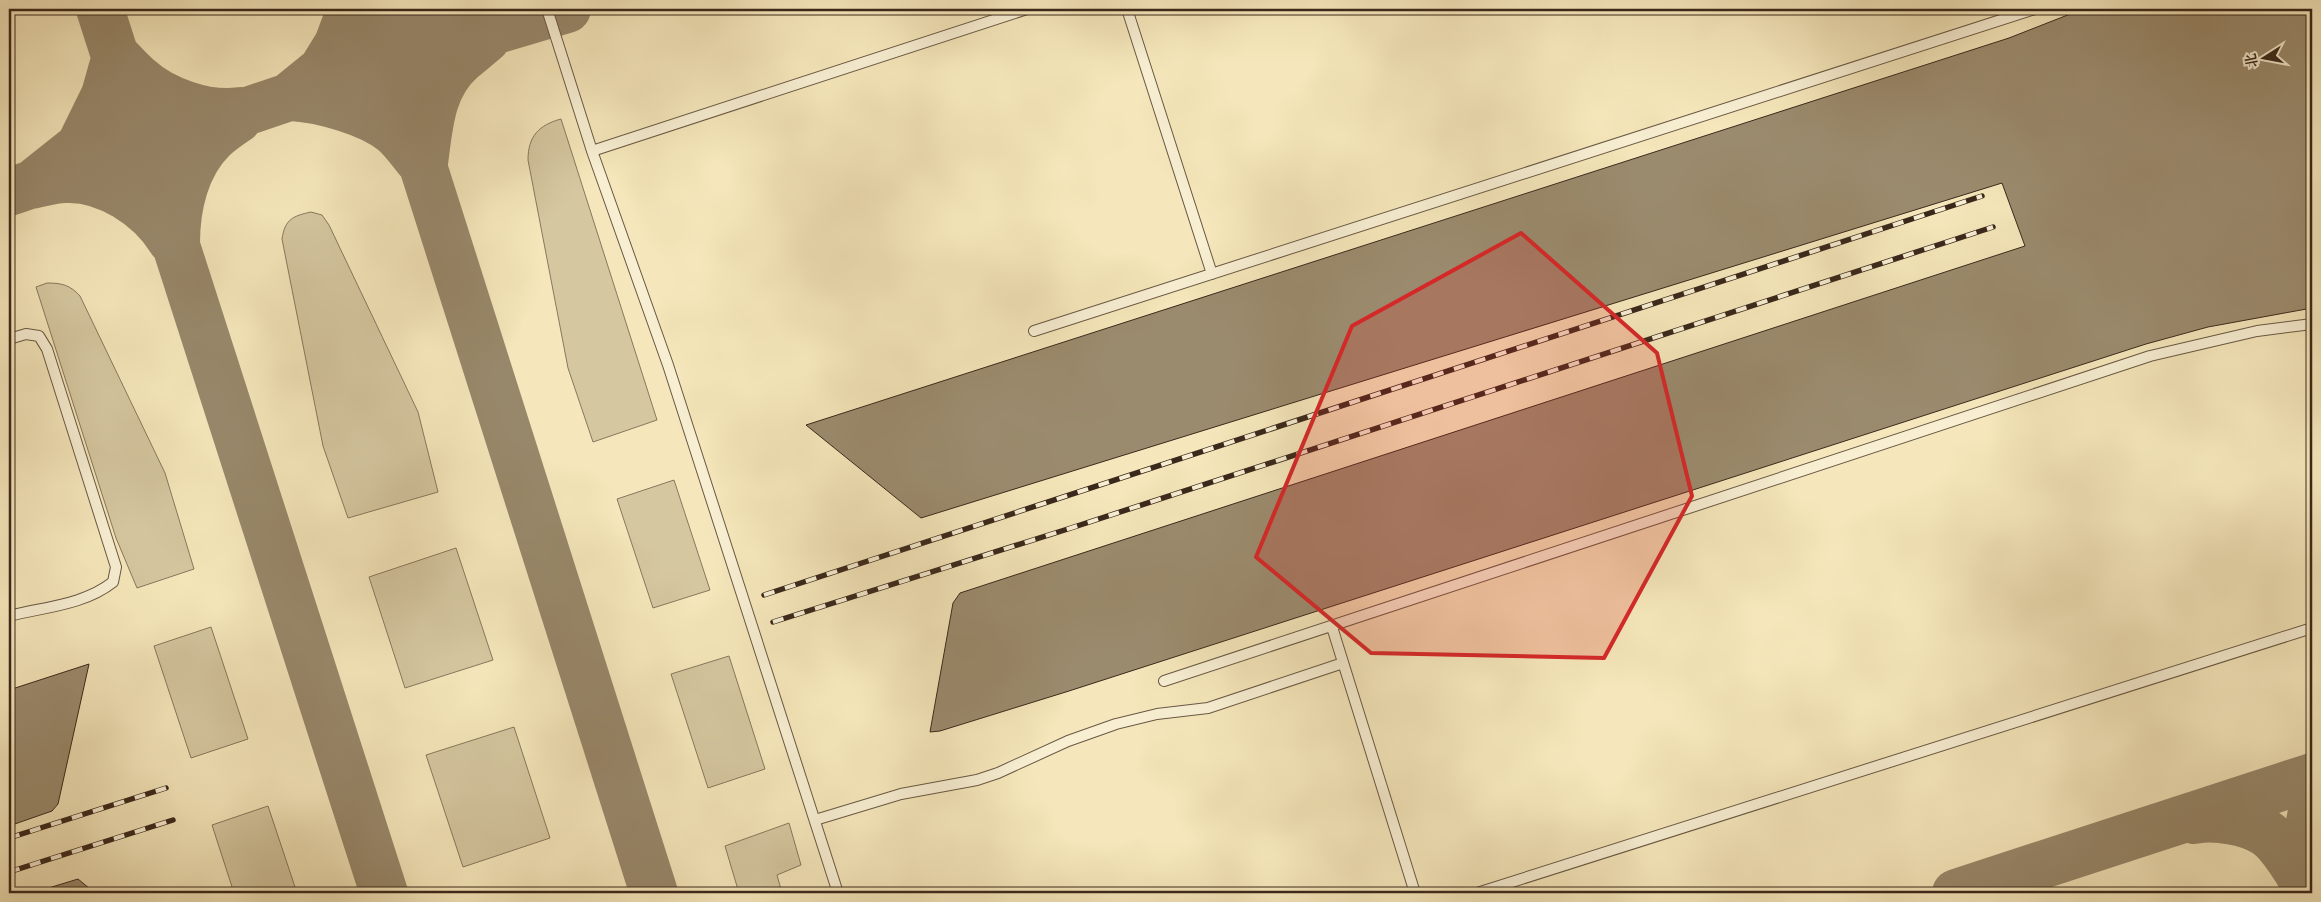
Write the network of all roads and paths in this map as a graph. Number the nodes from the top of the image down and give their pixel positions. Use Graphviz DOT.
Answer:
graph roads {
  1 [pos="547,9"];
  2 [pos="1027,9"];
  3 [pos="1127,9"];
  4 [pos="2035,9"];
  5 [pos="592,151"];
  6 [pos="1212,274"];
  7 [pos="2312,324"];
  8 [pos="1034,331"];
  9 [pos="9,339"];
  10 [pos="9,616"];
  11 [pos="1332,627"];
  12 [pos="2312,628"];
  13 [pos="1343,663"];
  14 [pos="1164,681"];
  15 [pos="815,820"];
  16 [pos="838,893"];
  17 [pos="1415,893"];
  18 [pos="1478,893"];
  1 -- 5 [label="lane"];
  2 -- 5 [label="lane"];
  3 -- 6 [label="lane"];
  4 -- 6 [label="lane"];
  5 -- 15 [label="lane"];
  6 -- 8 [label="lane"];
  7 -- 11 [label="lane"];
  9 -- 10 [label="lane"];
  11 -- 13 [label="lane"];
  11 -- 14 [label="lane"];
  12 -- 18 [label="lane"];
  13 -- 15 [label="lane"];
  13 -- 17 [label="lane"];
  15 -- 16 [label="lane"];
}
